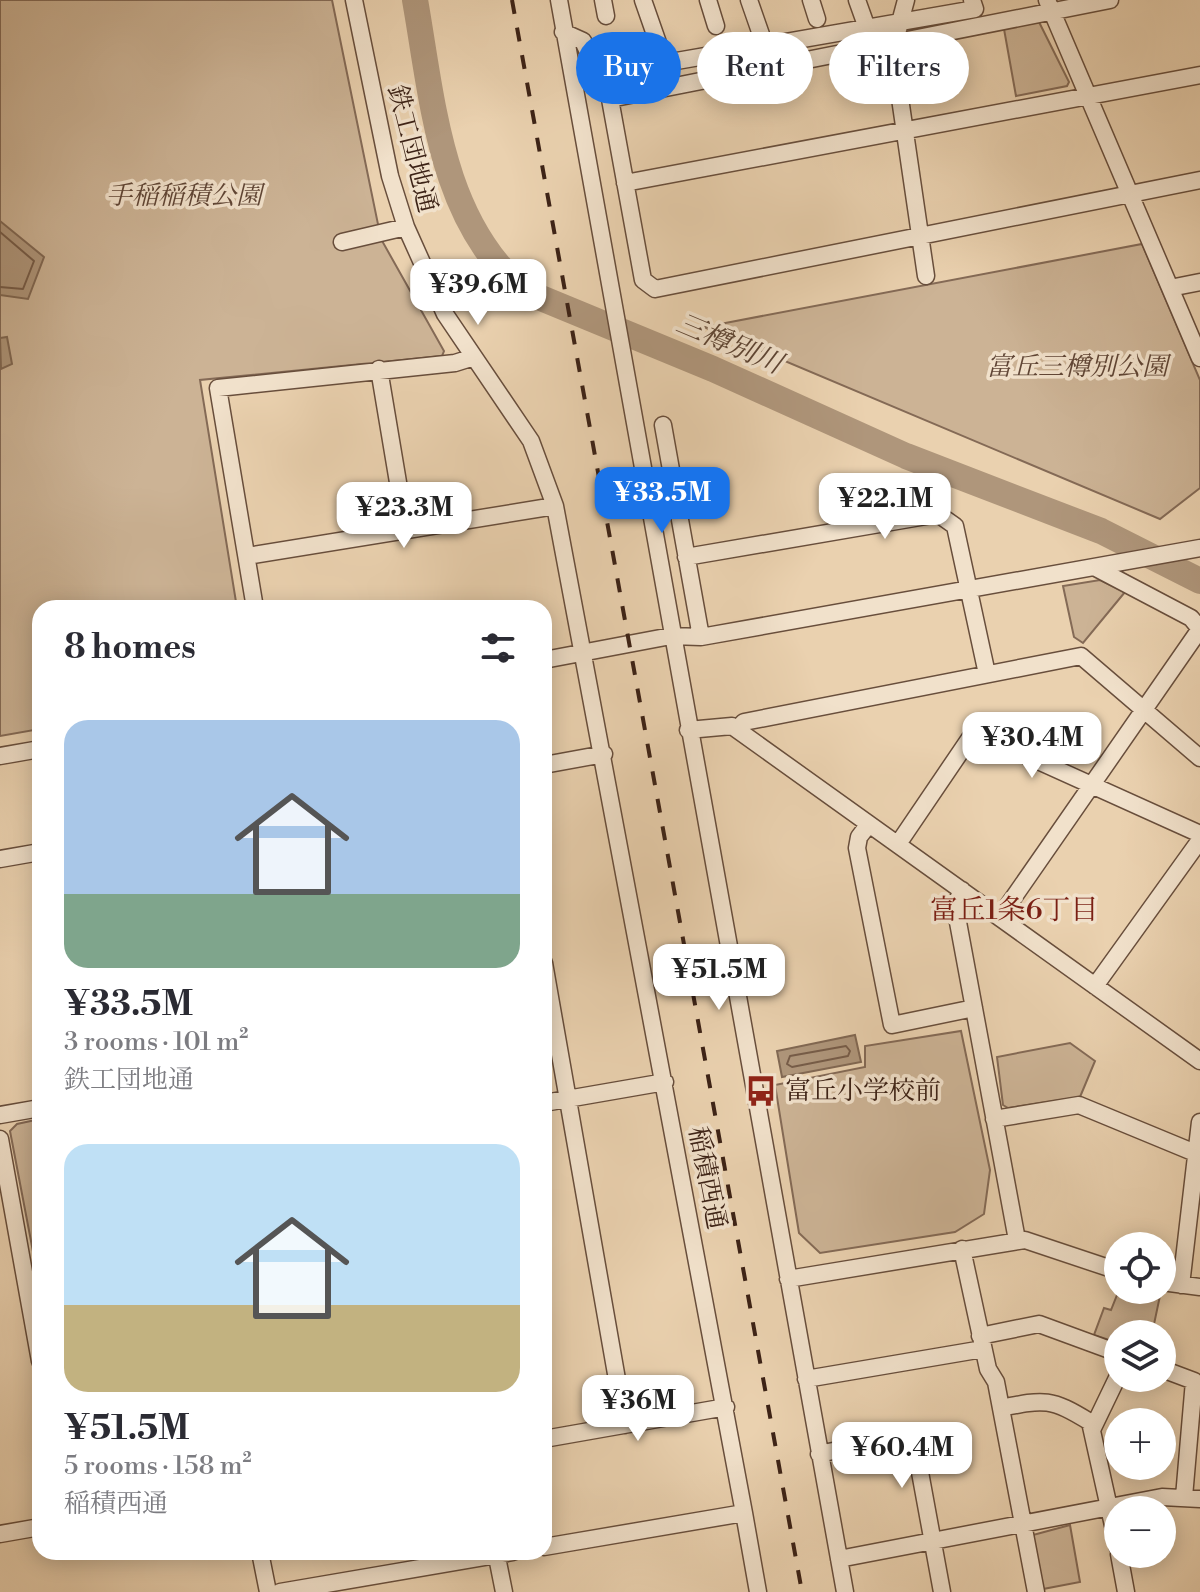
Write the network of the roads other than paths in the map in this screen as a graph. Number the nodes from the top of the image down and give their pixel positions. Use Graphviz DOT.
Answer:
graph roads {
  1 [pos="354,0"];
  2 [pos="559,0"];
  3 [pos="643,0"];
  4 [pos="708,0"];
  5 [pos="749,0"];
  6 [pos="811,0"];
  7 [pos="857,0"];
  8 [pos="906,0"];
  9 [pos="972,0"];
  10 [pos="1110,0"];
  11 [pos="1050,6"];
  12 [pos="817,19"];
  13 [pos="900,22"];
  14 [pos="716,26"];
  15 [pos="867,28"];
  16 [pos="563,32"];
  17 [pos="760,32"];
  18 [pos="897,32"];
  19 [pos="935,32"];
  20 [pos="576,38"];
  21 [pos="813,38"];
  22 [pos="829,54"];
  23 [pos="697,58"];
  24 [pos="1200,75"];
  25 [pos="681,85"];
  26 [pos="1089,96"];
  27 [pos="611,104"];
  28 [pos="901,104"];
  29 [pos="905,131"];
  30 [pos="1200,180"];
  31 [pos="625,183"];
  32 [pos="1130,194"];
  33 [pos="406,227"];
  34 [pos="920,237"];
  35 [pos="342,242"];
  36 [pos="926,276"];
  37 [pos="1200,282"];
  38 [pos="1170,288"];
  39 [pos="474,357"];
  40 [pos="1200,358"];
  41 [pos="379,369"];
  42 [pos="663,425"];
  43 [pos="555,506"];
  44 [pos="406,530"];
  45 [pos="1197,549"];
  46 [pos="247,556"];
  47 [pos="686,557"];
  48 [pos="1103,567"];
  49 [pos="970,590"];
  50 [pos="254,600"];
  51 [pos="1200,629"];
  52 [pos="671,636"];
  53 [pos="701,637"];
  54 [pos="583,653"];
  55 [pos="552,659"];
  56 [pos="987,674"];
  57 [pos="1145,711"];
  58 [pos="737,729"];
  59 [pos="688,730"];
  60 [pos="32,750"];
  61 [pos="604,754"];
  62 [pos="0,756"];
  63 [pos="1200,758"];
  64 [pos="552,764"];
  65 [pos="1093,786"];
  66 [pos="869,824"];
  67 [pos="1200,837"];
  68 [pos="898,844"];
  69 [pos="32,853"];
  70 [pos="0,859"];
  71 [pos="962,890"];
  72 [pos="1000,917"];
  73 [pos="1095,986"];
  74 [pos="974,1008"];
  75 [pos="552,1010"];
  76 [pos="1200,1061"];
  77 [pos="665,1082"];
  78 [pos="567,1098"];
  79 [pos="552,1101"];
  80 [pos="32,1109"];
  81 [pos="0,1115"];
  82 [pos="994,1119"];
  83 [pos="1200,1122"];
  84 [pos="0,1139"];
  85 [pos="1198,1155"];
  86 [pos="5,1195"];
  87 [pos="1017,1240"];
  88 [pos="962,1249"];
  89 [pos="1104,1267"];
  90 [pos="788,1279"];
  91 [pos="1176,1284"];
  92 [pos="1181,1285"];
  93 [pos="1200,1287"];
  94 [pos="32,1323"];
  95 [pos="982,1342"];
  96 [pos="1104,1348"];
  97 [pos="1176,1374"];
  98 [pos="806,1379"];
  99 [pos="1110,1392"];
  100 [pos="726,1407"];
  101 [pos="1001,1408"];
  102 [pos="625,1425"];
  103 [pos="1092,1430"];
  104 [pos="552,1438"];
  105 [pos="819,1454"];
  106 [pos="1109,1496"];
  107 [pos="1192,1498"];
  108 [pos="1104,1507"];
  109 [pos="744,1513"];
  110 [pos="1023,1525"];
  111 [pos="32,1528"];
  112 [pos="0,1534"];
  113 [pos="932,1540"];
  114 [pos="552,1546"];
  115 [pos="839,1559"];
  116 [pos="262,1560"];
  117 [pos="462,1560"];
  118 [pos="502,1560"];
  119 [pos="1122,1568"];
  120 [pos="268,1592"];
  121 [pos="280,1592"];
  122 [pos="504,1592"];
  123 [pos="758,1592"];
  124 [pos="845,1592"];
  125 [pos="942,1592"];
  126 [pos="1036,1592"];
  127 [pos="1126,1592"];
  1 -- 33 [label="street, 鉄工団地通"];
  2 -- 16 [label="street"];
  3 -- 23 [label="street"];
  4 -- 14 [label="street"];
  5 -- 17 [label="street"];
  6 -- 12 [label="street"];
  7 -- 15 [label="street"];
  8 -- 13 [label="street"];
  9 -- 13 [label="street"];
  10 -- 11 [label="street"];
  11 -- 19 [label="street"];
  11 -- 26 [label="street"];
  13 -- 15 [label="street"];
  13 -- 18 [label="street"];
  15 -- 21 [label="street"];
  16 -- 20 [label="street"];
  16 -- 52 [label="street"];
  22 -- 25 [label="street"];
  24 -- 26 [label="street"];
  26 -- 29 [label="street"];
  26 -- 32 [label="street"];
  27 -- 31 [label="street"];
  28 -- 29 [label="street"];
  29 -- 31 [label="street"];
  29 -- 34 [label="street"];
  30 -- 32 [label="street"];
  31 -- 34 [label="street"];
  32 -- 34 [label="street"];
  32 -- 38 [label="street"];
  33 -- 35 [label="street"];
  33 -- 39 [label="street, 鉄工団地通"];
  34 -- 36 [label="street"];
  37 -- 38 [label="street"];
  38 -- 40 [label="street"];
  39 -- 41 [label="street"];
  39 -- 43 [label="street, 鉄工団地通"];
  41 -- 44 [label="street"];
  41 -- 46 [label="street"];
  42 -- 47 [label="street"];
  43 -- 44 [label="street"];
  43 -- 54 [label="street, 鉄工団地通"];
  44 -- 46 [label="street"];
  45 -- 48 [label="street"];
  46 -- 50 [label="street"];
  47 -- 49 [label="street"];
  47 -- 53 [label="street"];
  48 -- 49 [label="street"];
  48 -- 51 [label="street"];
  49 -- 53 [label="street"];
  49 -- 56 [label="street"];
  51 -- 57 [label="street"];
  52 -- 53 [label="street"];
  52 -- 54 [label="street"];
  52 -- 59 [label="street"];
  54 -- 55 [label="street"];
  54 -- 61 [label="street, 稲積西通"];
  56 -- 57 [label="street"];
  56 -- 58 [label="street"];
  57 -- 63 [label="street"];
  57 -- 65 [label="street"];
  58 -- 59 [label="street"];
  58 -- 66 [label="street"];
  59 -- 90 [label="street"];
  60 -- 62 [label="street"];
  61 -- 64 [label="street"];
  61 -- 77 [label="street, 稲積西通"];
  65 -- 67 [label="street"];
  65 -- 68 [label="street"];
  65 -- 72 [label="street"];
  66 -- 68 [label="street"];
  66 -- 74 [label="street"];
  67 -- 73 [label="street"];
  68 -- 71 [label="street"];
  69 -- 70 [label="street"];
  71 -- 72 [label="street"];
  71 -- 74 [label="street"];
  72 -- 73 [label="street"];
  73 -- 76 [label="street"];
  74 -- 82 [label="street"];
  75 -- 78 [label="street"];
  77 -- 78 [label="street"];
  77 -- 100 [label="street, 稲積西通"];
  78 -- 79 [label="street"];
  78 -- 102 [label="street"];
  80 -- 81 [label="street"];
  82 -- 85 [label="street"];
  82 -- 87 [label="street"];
  83 -- 85 [label="street"];
  84 -- 86 [label="street"];
  85 -- 92 [label="street"];
  86 -- 94 [label="street"];
  87 -- 88 [label="street"];
  87 -- 89 [label="street"];
  88 -- 90 [label="street"];
  88 -- 95 [label="street"];
  90 -- 98 [label="street"];
  91 -- 92 [label="street"];
  92 -- 93 [label="street"];
  95 -- 96 [label="street"];
  95 -- 98 [label="street"];
  95 -- 101 [label="street"];
  97 -- 107 [label="street"];
  98 -- 105 [label="street"];
  99 -- 103 [label="street"];
  100 -- 102 [label="street"];
  100 -- 109 [label="street, 稲積西通"];
  101 -- 103 [label="street"];
  101 -- 110 [label="street"];
  102 -- 104 [label="street"];
  103 -- 106 [label="street"];
  105 -- 113 [label="street"];
  105 -- 115 [label="street"];
  108 -- 110 [label="street"];
  109 -- 114 [label="street"];
  109 -- 123 [label="street, 稲積西通"];
  110 -- 113 [label="street"];
  110 -- 126 [label="street"];
  111 -- 112 [label="street"];
  113 -- 115 [label="street"];
  113 -- 125 [label="street"];
  115 -- 124 [label="street"];
  116 -- 120 [label="street"];
  117 -- 121 [label="street"];
  118 -- 122 [label="street"];
  119 -- 127 [label="street"];
}
